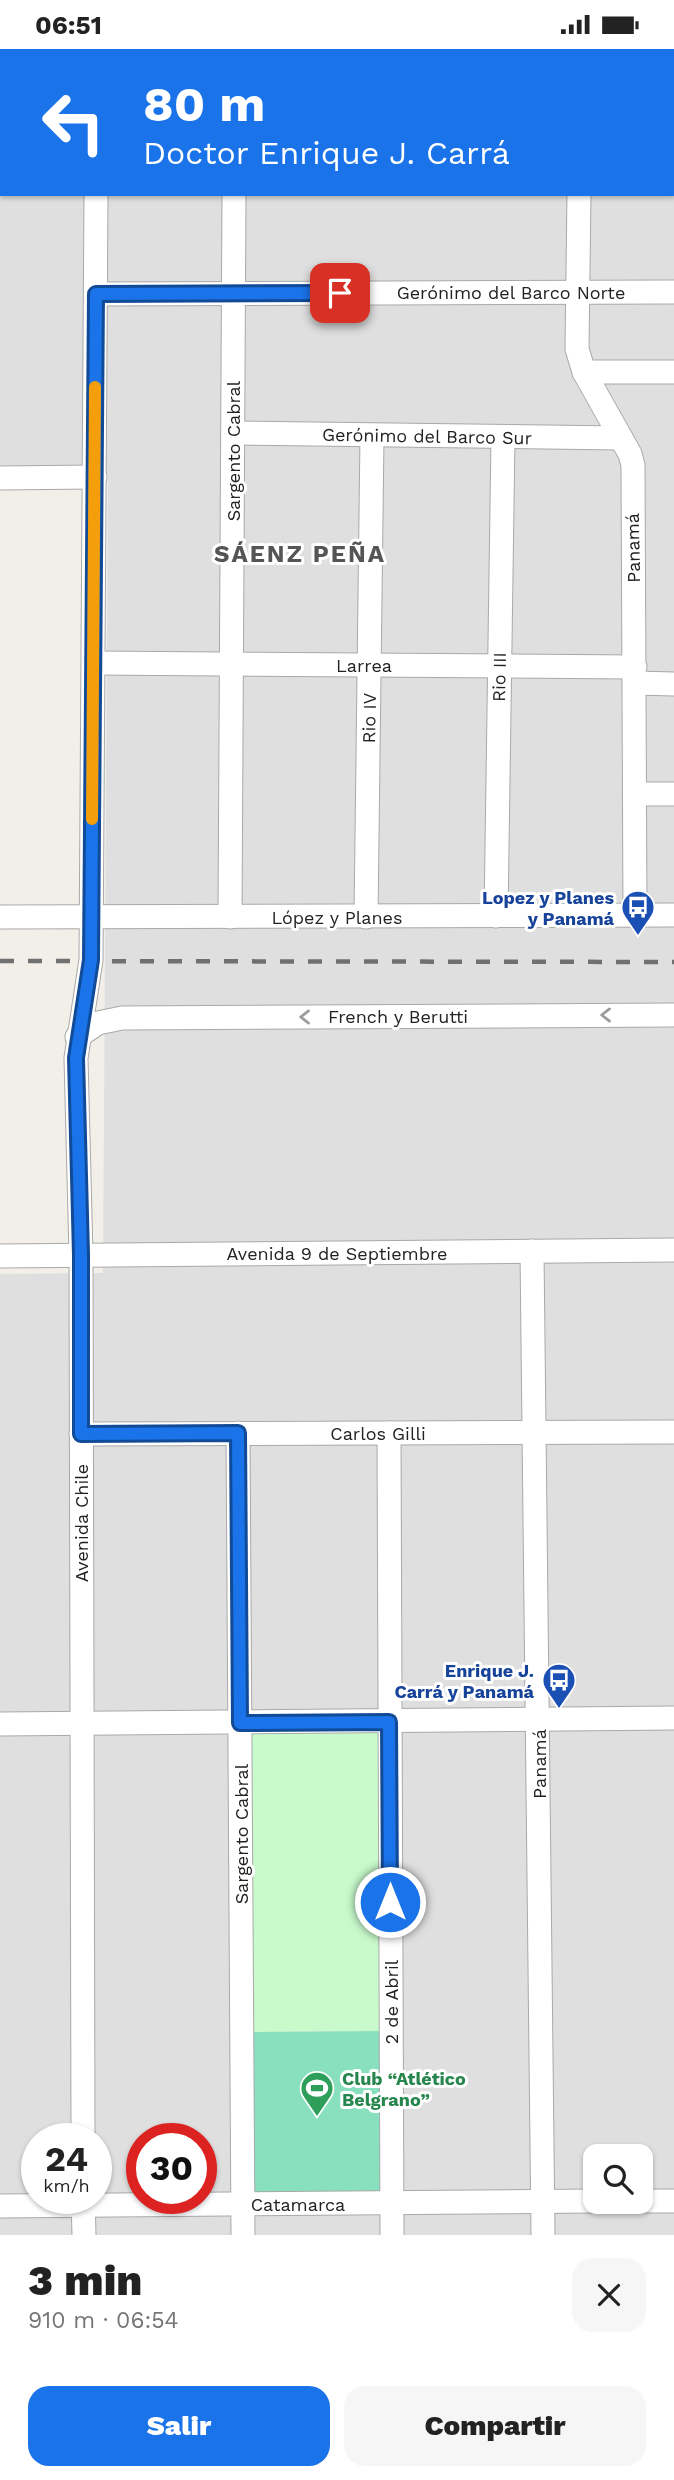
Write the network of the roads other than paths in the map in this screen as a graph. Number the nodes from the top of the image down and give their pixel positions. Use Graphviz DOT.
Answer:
graph roads {
  1 [pos="96,196"];
  2 [pos="234,196"];
  3 [pos="579,196"];
  4 [pos="579,292"];
  5 [pos="674,292"];
  6 [pos="96,294"];
  7 [pos="234,294"];
  8 [pos="584,372"];
  9 [pos="674,372"];
  10 [pos="233,433"];
  11 [pos="372,436"];
  12 [pos="503,438"];
  13 [pos="621,438"];
  14 [pos="94,477"];
  15 [pos="0,478"];
  16 [pos="94,663"];
  17 [pos="232,664"];
  18 [pos="369,665"];
  19 [pos="499,666"];
  20 [pos="635,675"];
  21 [pos="674,684"];
  22 [pos="674,794"];
  23 [pos="636,795"];
  24 [pos="635,915"];
  25 [pos="674,915"];
  26 [pos="0,916"];
  27 [pos="366,916"];
  28 [pos="496,916"];
  29 [pos="230,917"];
  30 [pos="91,918"];
  31 [pos="86,998"];
  32 [pos="674,1015"];
  33 [pos="122,1018"];
  34 [pos="77,1037"];
  35 [pos="674,1250"];
  36 [pos="532,1251"];
  37 [pos="0,1255"];
  38 [pos="81,1255"];
  39 [pos="674,1431"];
  40 [pos="535,1432"];
  41 [pos="238,1433"];
  42 [pos="389,1433"];
  43 [pos="81,1434"];
  44 [pos="674,1718"];
  45 [pos="539,1721"];
  46 [pos="389,1722"];
  47 [pos="240,1723"];
  48 [pos="0,1724"];
  49 [pos="81,1724"];
  50 [pos="83,2123"];
  51 [pos="542,2200"];
  52 [pos="583,2201"];
  53 [pos="653,2201"];
  54 [pos="674,2201"];
  55 [pos="112,2202"];
  56 [pos="243,2204"];
  57 [pos="392,2204"];
  58 [pos="21,2206"];
  59 [pos="0,2207"];
  60 [pos="83,2214"];
  61 [pos="84,2235"];
  62 [pos="243,2235"];
  63 [pos="392,2235"];
  64 [pos="543,2235"];
  1 -- 6 [label="street, Avenida Chile"];
  2 -- 7 [label="street, Sargento Cabral"];
  3 -- 4 [label="street, Panamá"];
  4 -- 5 [label="street, Gerónimo del Barco Norte"];
  4 -- 7 [label="street, Gerónimo del Barco Norte"];
  4 -- 8 [label="street, Panamá"];
  6 -- 7 [label="street, Gerónimo del Barco Norte"];
  6 -- 14 [label="street, Avenida Chile"];
  7 -- 10 [label="street, Sargento Cabral"];
  8 -- 9 [label="street"];
  8 -- 13 [label="street, Panamá"];
  10 -- 11 [label="street, Gerónimo del Barco Sur"];
  10 -- 17 [label="street, Sargento Cabral"];
  11 -- 12 [label="street, Gerónimo del Barco Sur"];
  11 -- 18 [label="street, Rio IV"];
  12 -- 13 [label="street, Gerónimo del Barco Sur"];
  12 -- 19 [label="street, Rio III"];
  13 -- 20 [label="street, Panamá"];
  14 -- 15 [label="street"];
  14 -- 16 [label="street, Avenida Chile"];
  16 -- 17 [label="street, Larrea"];
  16 -- 30 [label="street, Avenida Chile"];
  17 -- 18 [label="street, Larrea"];
  17 -- 29 [label="street, Sargento Cabral"];
  18 -- 19 [label="street, Larrea"];
  18 -- 27 [label="street, Rio IV"];
  19 -- 20 [label="street, Larrea"];
  19 -- 28 [label="street, Rio III"];
  20 -- 21 [label="street, Larrea"];
  20 -- 23 [label="street, Panamá"];
  22 -- 23 [label="street"];
  23 -- 24 [label="street, Panamá"];
  24 -- 25 [label="street, López y Planes"];
  24 -- 28 [label="street, López y Planes"];
  26 -- 30 [label="street, López y Planes"];
  27 -- 28 [label="street, López y Planes"];
  27 -- 29 [label="street, López y Planes"];
  29 -- 30 [label="street, López y Planes"];
  30 -- 31 [label="street, Avenida Chile"];
  31 -- 33 [label="street, French y Berutti"];
  31 -- 34 [label="street, Avenida Chile"];
  32 -- 33 [label="street, French y Berutti, one-way"];
  33 -- 34 [label="street, French y Berutti"];
  34 -- 38 [label="street, Avenida Chile"];
  35 -- 36 [label="street, Avenida 9 de Septiembre"];
  36 -- 38 [label="street, Avenida 9 de Septiembre"];
  36 -- 40 [label="street, Panamá"];
  37 -- 38 [label="street, Avenida 9 de Septiembre"];
  38 -- 43 [label="street, Avenida Chile"];
  39 -- 40 [label="street, Carlos Gilli"];
  40 -- 42 [label="street, Carlos Gilli"];
  40 -- 45 [label="street, Panamá"];
  41 -- 42 [label="street, Carlos Gilli"];
  41 -- 43 [label="street, Carlos Gilli"];
  41 -- 47 [label="street, Sargento Cabral"];
  42 -- 46 [label="street, 2 de Abril"];
  43 -- 49 [label="street, Avenida Chile"];
  44 -- 45 [label="street"];
  45 -- 46 [label="street"];
  45 -- 51 [label="street, Panamá"];
  46 -- 47 [label="street"];
  46 -- 57 [label="street, 2 de Abril"];
  47 -- 49 [label="street"];
  47 -- 56 [label="street, Sargento Cabral"];
  48 -- 49 [label="street"];
  49 -- 50 [label="street, Avenida Chile"];
  51 -- 52 [label="street, Catamarca"];
  51 -- 57 [label="street, Catamarca"];
  51 -- 64 [label="street, Panamá"];
  53 -- 54 [label="street"];
  55 -- 56 [label="street, Catamarca"];
  56 -- 57 [label="street, Catamarca"];
  56 -- 62 [label="street, Sargento Cabral"];
  57 -- 63 [label="street, 2 de Abril"];
  58 -- 59 [label="street, Catamarca"];
  60 -- 61 [label="street"];
}
